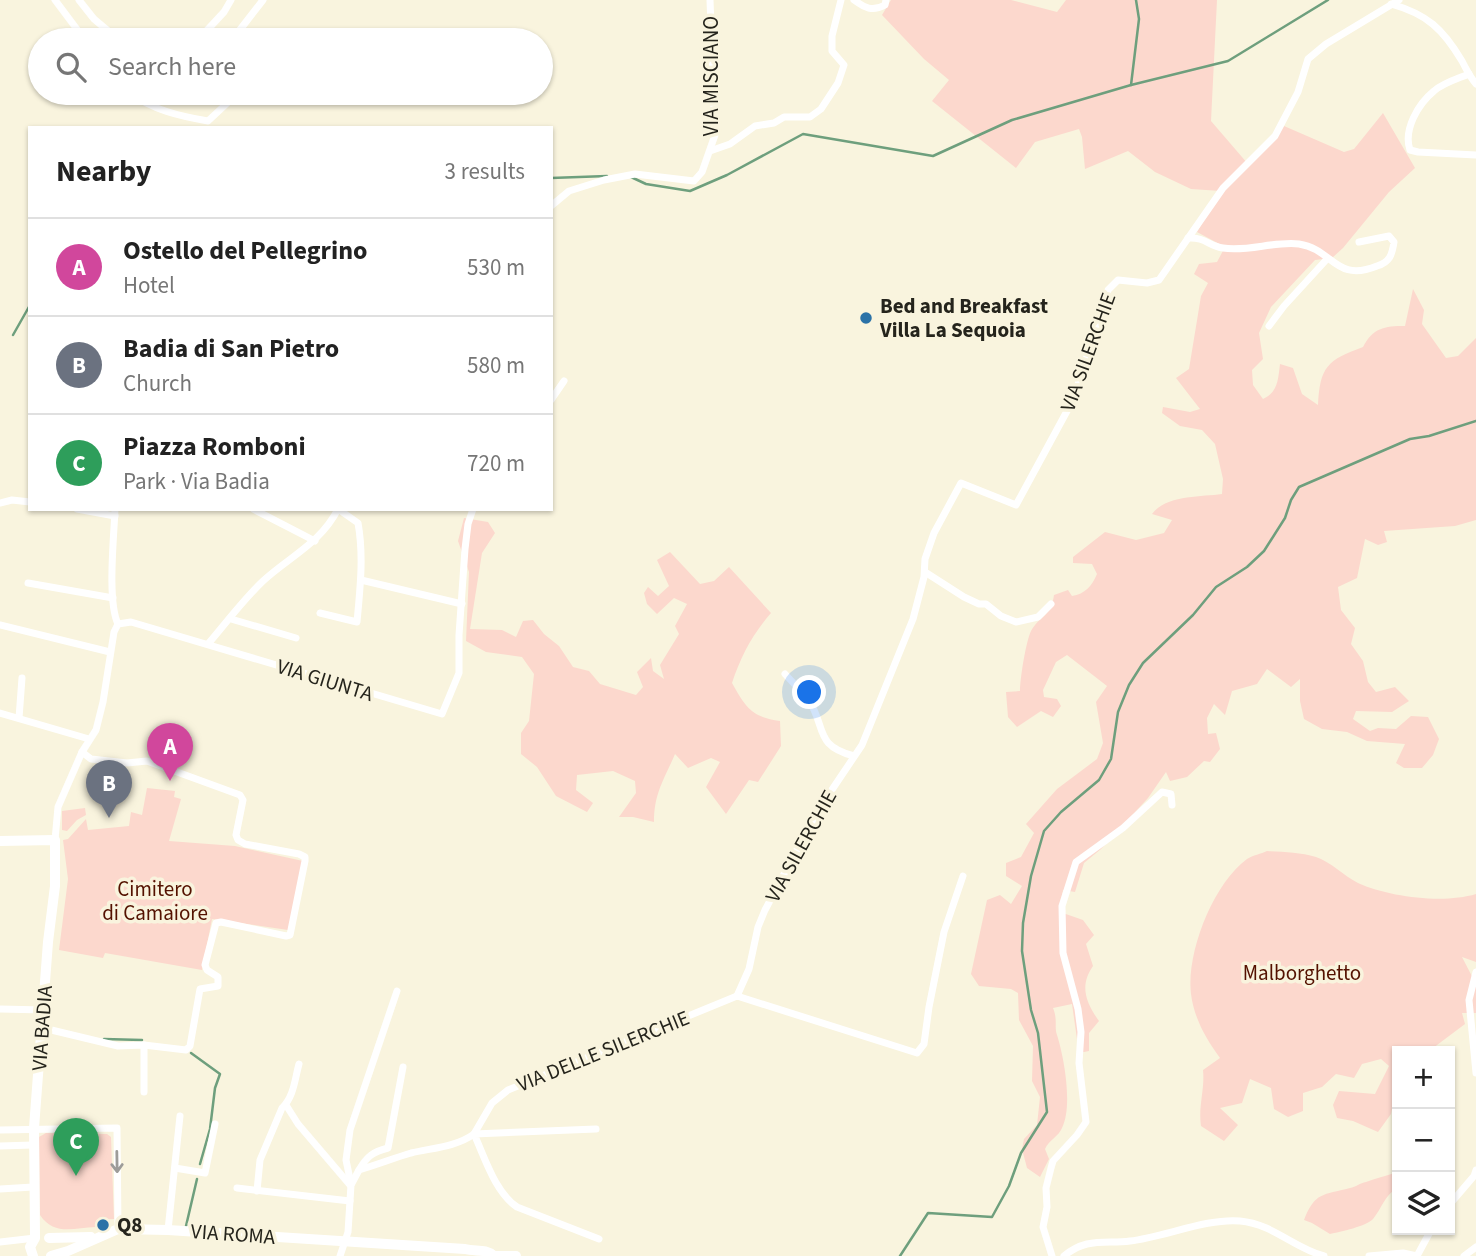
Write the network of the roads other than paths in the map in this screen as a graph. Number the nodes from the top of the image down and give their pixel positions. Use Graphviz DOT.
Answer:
graph roads {
  1 [pos="55,0"];
  2 [pos="79,0"];
  3 [pos="231,0"];
  4 [pos="263,0"];
  5 [pos="710,0"];
  6 [pos="841,0"];
  7 [pos="854,0"];
  8 [pos="886,0"];
  9 [pos="1395,2"];
  10 [pos="76,28"];
  11 [pos="104,28"];
  12 [pos="209,28"];
  13 [pos="241,28"];
  14 [pos="1469,74"];
  15 [pos="1476,84"];
  16 [pos="152,105"];
  17 [pos="225,105"];
  18 [pos="710,152"];
  19 [pos="1476,155"];
  20 [pos="553,204"];
  21 [pos="1188,238"];
  22 [pos="1359,242"];
  23 [pos="1327,259"];
  24 [pos="1269,326"];
  25 [pos="564,381"];
  26 [pos="553,397"];
  27 [pos="28,502"];
  28 [pos="0,503"];
  29 [pos="96,511"];
  30 [pos="257,511"];
  31 [pos="337,511"];
  32 [pos="341,511"];
  33 [pos="472,511"];
  34 [pos="115,513"];
  35 [pos="315,541"];
  36 [pos="925,572"];
  37 [pos="362,580"];
  38 [pos="28,583"];
  39 [pos="113,598"];
  40 [pos="462,604"];
  41 [pos="1051,604"];
  42 [pos="320,613"];
  43 [pos="231,619"];
  44 [pos="118,624"];
  45 [pos="0,625"];
  46 [pos="296,638"];
  47 [pos="208,644"];
  48 [pos="110,652"];
  49 [pos="785,674"];
  50 [pos="22,678"];
  51 [pos="0,713"];
  52 [pos="19,718"];
  53 [pos="89,739"];
  54 [pos="82,752"];
  55 [pos="854,756"];
  56 [pos="1172,805"];
  57 [pos="55,840"];
  58 [pos="0,841"];
  59 [pos="963,876"];
  60 [pos="1476,972"];
  61 [pos="397,991"];
  62 [pos="737,996"];
  63 [pos="0,1009"];
  64 [pos="44,1010"];
  65 [pos="43,1028"];
  66 [pos="144,1045"];
  67 [pos="299,1064"];
  68 [pos="403,1067"];
  69 [pos="1476,1073"];
  70 [pos="144,1092"];
  71 [pos="286,1105"];
  72 [pos="180,1116"];
  73 [pos="215,1124"];
  74 [pos="34,1128"];
  75 [pos="596,1129"];
  76 [pos="0,1130"];
  77 [pos="474,1134"];
  78 [pos="33,1145"];
  79 [pos="0,1146"];
  80 [pos="175,1168"];
  81 [pos="359,1170"];
  82 [pos="1476,1170"];
  83 [pos="351,1185"];
  84 [pos="33,1186"];
  85 [pos="237,1188"];
  86 [pos="0,1189"];
  87 [pos="257,1191"];
  88 [pos="1455,1198"];
  89 [pos="350,1201"];
  90 [pos="118,1229"];
  91 [pos="169,1230"];
  92 [pos="1428,1235"];
  93 [pos="42,1237"];
  94 [pos="97,1237"];
  95 [pos="599,1240"];
  96 [pos="345,1241"];
  97 [pos="0,1242"];
  98 [pos="1476,1247"];
  99 [pos="469,1253"];
  100 [pos="34,1256"];
  101 [pos="50,1256"];
  102 [pos="340,1256"];
  103 [pos="504,1256"];
  104 [pos="1052,1256"];
  105 [pos="1064,1256"];
  106 [pos="1324,1256"];
  107 [pos="1369,1256"];
  108 [pos="1417,1256"];
  109 [pos="1464,1256"];
  1 -- 10 [label="street"];
  2 -- 11 [label="street"];
  3 -- 12 [label="street"];
  4 -- 13 [label="street"];
  5 -- 18 [label="street, VIA MISCIANO"];
  6 -- 18 [label="street, VIA MISCIANO"];
  7 -- 8 [label="street"];
  9 -- 14 [label="street"];
  9 -- 21 [label="street, VIA SILERCHIE"];
  14 -- 15 [label="street"];
  14 -- 19 [label="street"];
  16 -- 17 [label="street"];
  18 -- 20 [label="street, VIA MISCIANO"];
  21 -- 23 [label="street"];
  21 -- 36 [label="street, VIA SILERCHIE"];
  22 -- 23 [label="street"];
  23 -- 24 [label="street"];
  25 -- 26 [label="street"];
  27 -- 28 [label="street"];
  29 -- 34 [label="street"];
  30 -- 35 [label="street"];
  31 -- 35 [label="street"];
  32 -- 37 [label="street"];
  33 -- 40 [label="street"];
  34 -- 39 [label="street"];
  35 -- 43 [label="street"];
  36 -- 41 [label="street"];
  36 -- 55 [label="street, VIA SILERCHIE"];
  37 -- 40 [label="street"];
  37 -- 42 [label="street"];
  38 -- 39 [label="street"];
  39 -- 44 [label="street"];
  40 -- 47 [label="street, VIA GIUNTA"];
  43 -- 46 [label="street"];
  43 -- 47 [label="street"];
  44 -- 47 [label="street"];
  44 -- 48 [label="street"];
  45 -- 48 [label="street"];
  48 -- 53 [label="street"];
  49 -- 55 [label="street"];
  50 -- 52 [label="street"];
  51 -- 52 [label="street"];
  52 -- 53 [label="street"];
  53 -- 54 [label="street"];
  54 -- 57 [label="street"];
  54 -- 66 [label="street"];
  55 -- 62 [label="street, VIA SILERCHIE"];
  56 -- 104 [label="street"];
  57 -- 58 [label="street"];
  57 -- 64 [label="street, VIA BADIA"];
  59 -- 62 [label="street"];
  60 -- 69 [label="street"];
  61 -- 83 [label="street"];
  62 -- 77 [label="street, VIA DELLE SILERCHIE"];
  63 -- 64 [label="street"];
  64 -- 65 [label="street, VIA BADIA"];
  65 -- 66 [label="street"];
  65 -- 74 [label="street, VIA BADIA"];
  66 -- 70 [label="street"];
  67 -- 71 [label="street"];
  68 -- 81 [label="street"];
  71 -- 83 [label="street"];
  71 -- 87 [label="street"];
  72 -- 80 [label="street"];
  73 -- 80 [label="street"];
  74 -- 76 [label="street"];
  74 -- 78 [label="street, VIA BADIA"];
  74 -- 90 [label="street, one-way"];
  75 -- 77 [label="street"];
  77 -- 81 [label="street"];
  77 -- 95 [label="street"];
  78 -- 79 [label="street"];
  78 -- 84 [label="street, VIA BADIA"];
  80 -- 91 [label="street"];
  81 -- 83 [label="street"];
  82 -- 88 [label="street"];
  83 -- 89 [label="street"];
  84 -- 86 [label="street"];
  84 -- 93 [label="street, VIA BADIA"];
  85 -- 87 [label="street"];
  87 -- 89 [label="street"];
  89 -- 96 [label="street"];
  90 -- 91 [label="street, VIA ROMA"];
  90 -- 94 [label="street, VIA ROMA"];
  91 -- 96 [label="street, VIA ROMA"];
  92 -- 108 [label="street"];
  93 -- 94 [label="street, VIA ROMA"];
  93 -- 97 [label="street"];
  93 -- 100 [label="street, VIA BADIA"];
  93 -- 101 [label="street, VIA BADIA"];
  94 -- 101 [label="street, VIA ROMA"];
  96 -- 99 [label="street, VIA ROMA"];
  96 -- 102 [label="street"];
  98 -- 109 [label="street"];
  99 -- 103 [label="street, VIA ROMA"];
  105 -- 106 [label="street"];
  107 -- 108 [label="street"];
}
